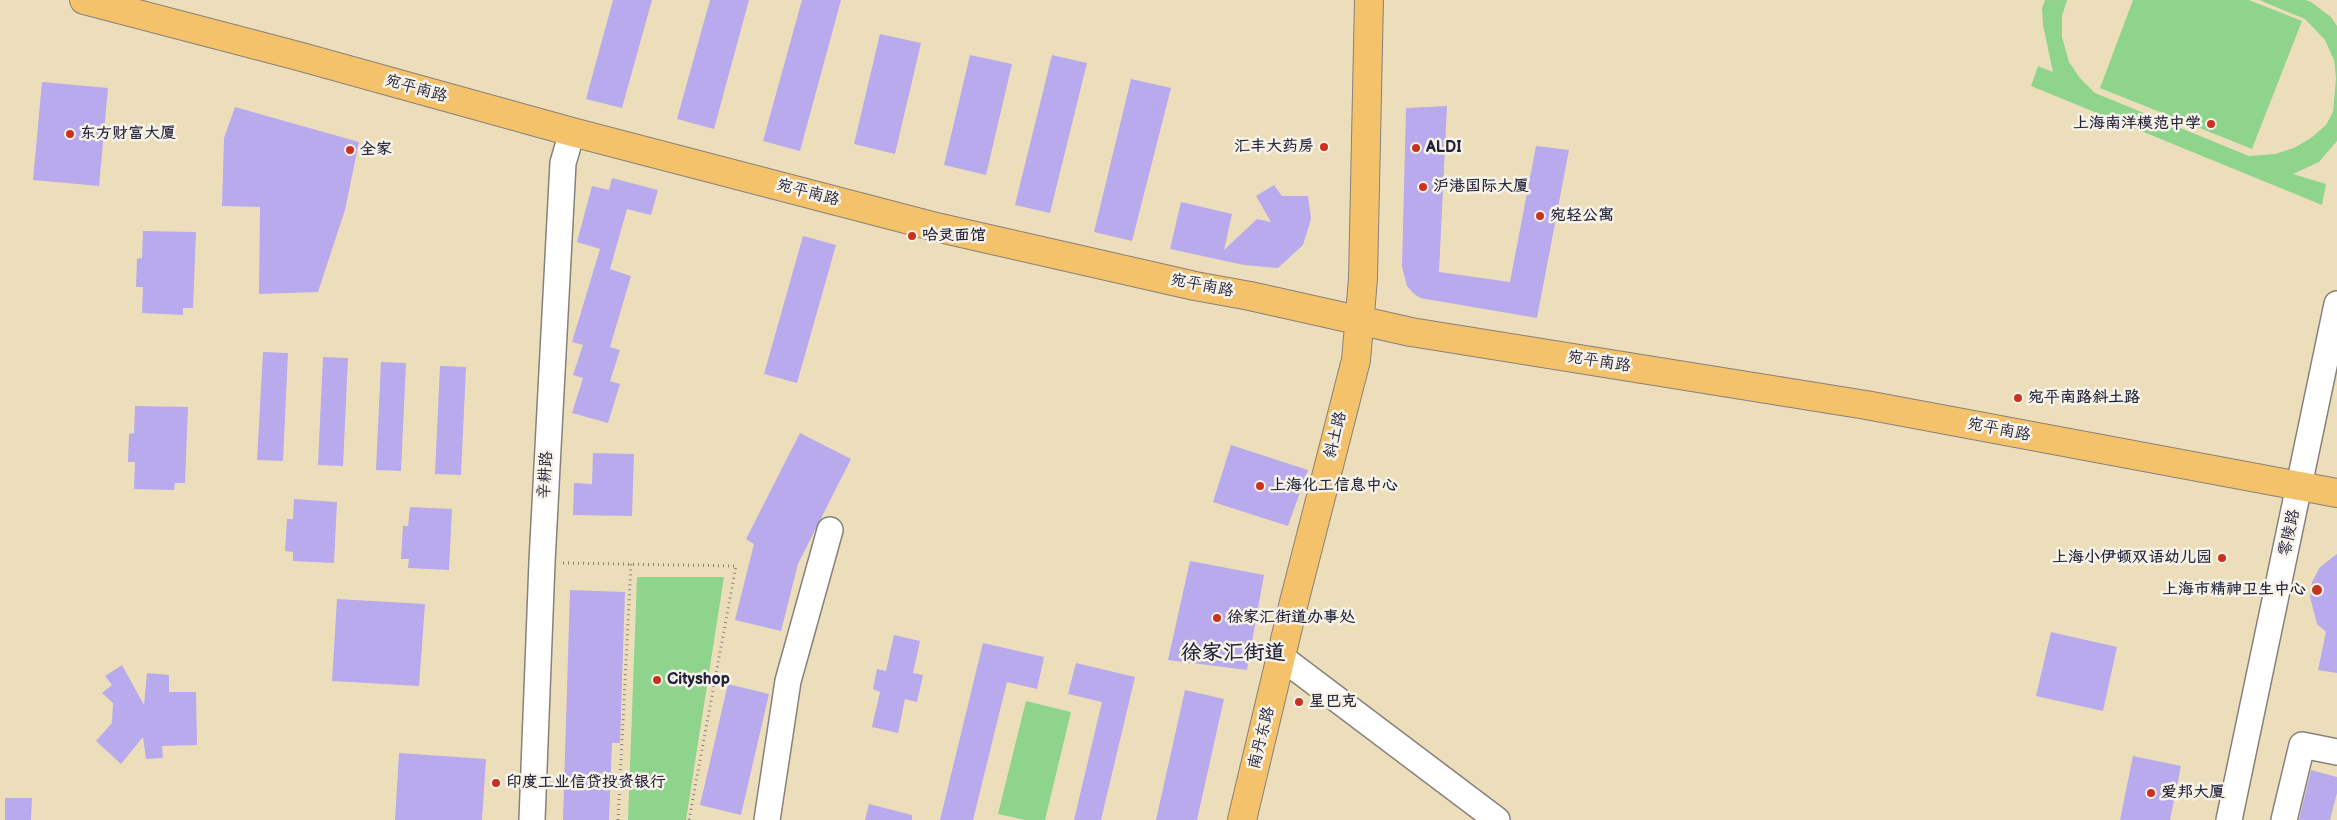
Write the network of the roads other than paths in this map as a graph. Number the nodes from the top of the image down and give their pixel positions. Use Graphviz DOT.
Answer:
graph roads {
  1 [pos="84,0"];
  2 [pos="1369,0"];
  3 [pos="572,132"];
  4 [pos="2337,304"];
  5 [pos="1359,321"];
  6 [pos="2300,486"];
  7 [pos="2337,493"];
  8 [pos="830,530"];
  9 [pos="1281,657"];
  10 [pos="2337,752"];
  11 [pos="532,820"];
  12 [pos="767,820"];
  13 [pos="1242,820"];
  14 [pos="1497,820"];
  15 [pos="2229,820"];
  16 [pos="2284,820"];
  1 -- 3 [label="main road, 宛平南路"];
  2 -- 5 [label="main road, 斜土路"];
  3 -- 5 [label="main road, 宛平南路"];
  3 -- 11 [label="street, 辛耕路"];
  4 -- 6 [label="street, 零陵路"];
  5 -- 6 [label="main road, 宛平南路"];
  5 -- 9 [label="main road, 斜土路"];
  6 -- 7 [label="main road, 宛平南路"];
  6 -- 15 [label="street, 零陵路"];
  8 -- 12 [label="street"];
  9 -- 13 [label="main road, 南丹东路"];
  9 -- 14 [label="street"];
  10 -- 16 [label="street"];
}
